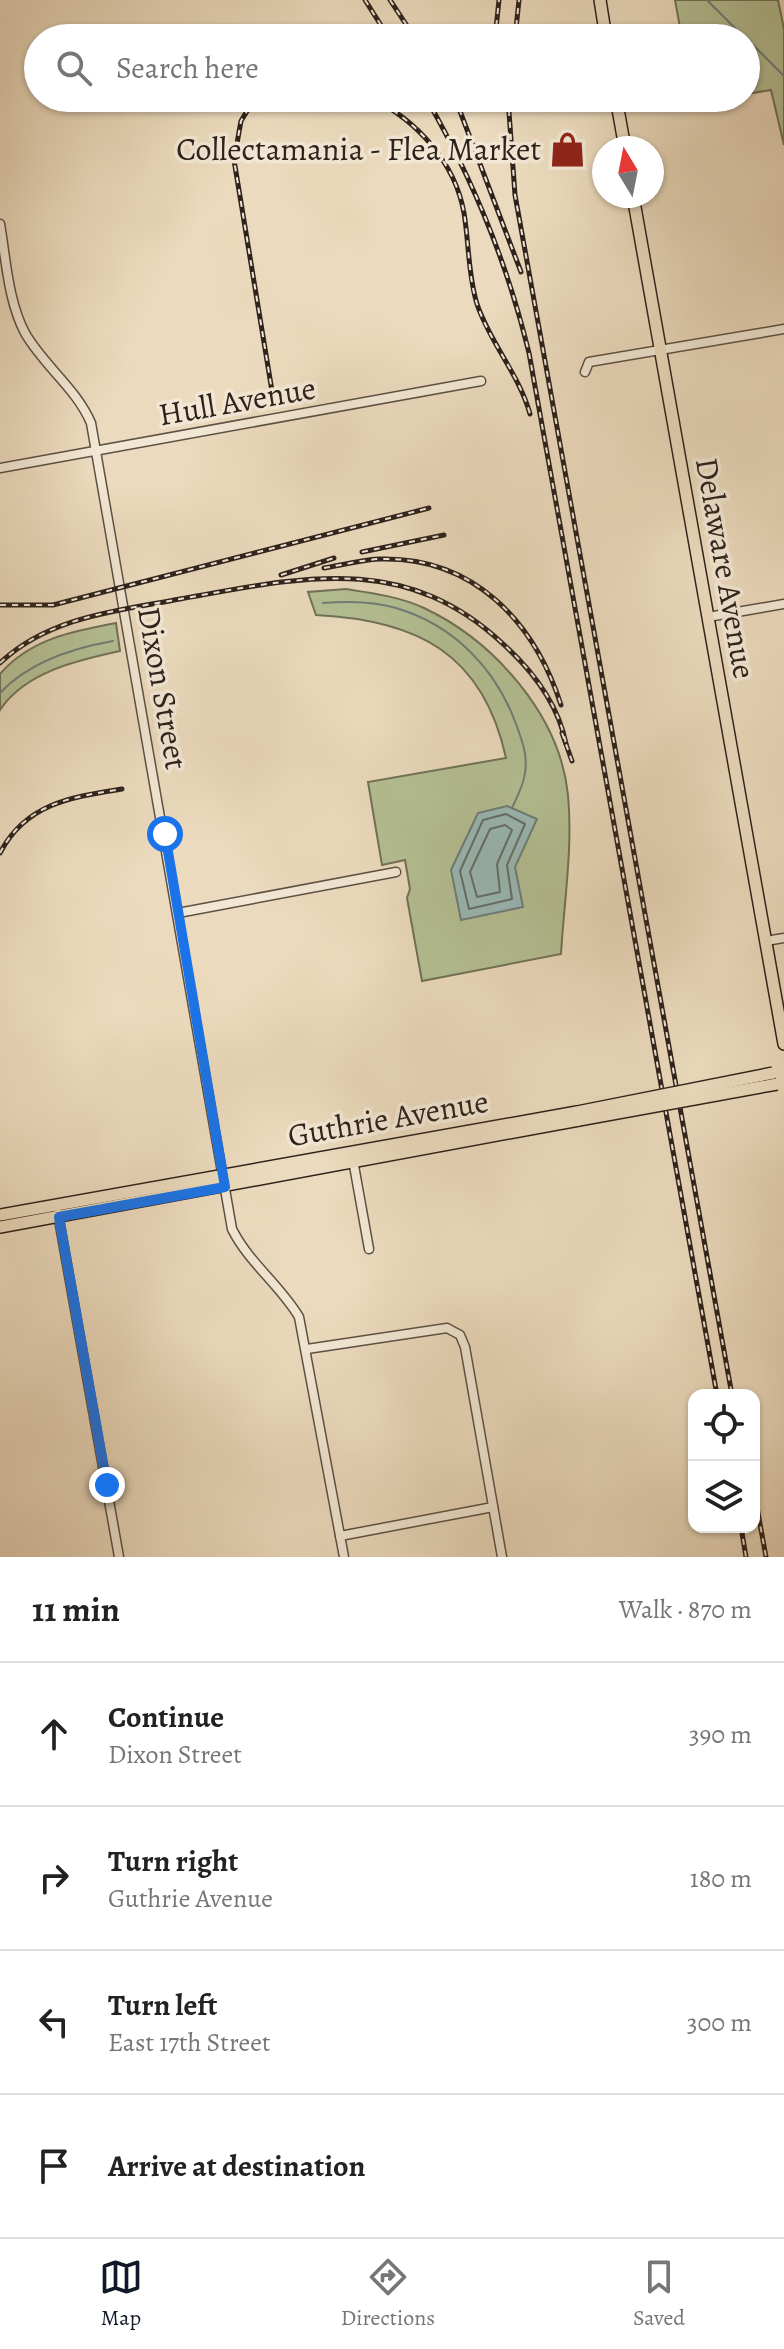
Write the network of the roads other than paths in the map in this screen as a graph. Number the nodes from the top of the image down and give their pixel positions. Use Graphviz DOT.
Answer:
graph roads {
  1 [pos="600,0"];
  2 [pos="604,24"];
  3 [pos="619,112"];
  4 [pos="623,136"];
  5 [pos="635,208"];
  6 [pos="0,224"];
  7 [pos="784,329"];
  8 [pos="661,350"];
  9 [pos="585,372"];
  10 [pos="481,381"];
  11 [pos="96,451"];
  12 [pos="0,468"];
  13 [pos="784,604"];
  14 [pos="708,617"];
  15 [pos="396,872"];
  16 [pos="178,913"];
  17 [pos="784,938"];
  18 [pos="766,941"];
  19 [pos="784,1044"];
  20 [pos="780,1078"];
  21 [pos="352,1157"];
  22 [pos="224,1181"];
  23 [pos="57,1211"];
  24 [pos="0,1215"];
  25 [pos="0,1227"];
  26 [pos="369,1249"];
  27 [pos="307,1349"];
  28 [pos="493,1507"];
  29 [pos="340,1536"];
  30 [pos="119,1557"];
  31 [pos="344,1557"];
  32 [pos="502,1557"];
  1 -- 2 [label="main road"];
  3 -- 4 [label="main road"];
  5 -- 8 [label="main road, Delaware Avenue"];
  6 -- 11 [label="street, Dixon Street"];
  7 -- 8 [label="street"];
  8 -- 9 [label="street"];
  8 -- 14 [label="main road, Delaware Avenue"];
  10 -- 11 [label="street, Hull Avenue"];
  11 -- 12 [label="street, Hull Avenue"];
  11 -- 16 [label="street, Dixon Street"];
  13 -- 14 [label="street"];
  14 -- 18 [label="main road, Delaware Avenue"];
  15 -- 16 [label="street"];
  16 -- 22 [label="street, Dixon Street"];
  17 -- 18 [label="street"];
  18 -- 19 [label="main road, Delaware Avenue"];
  20 -- 21 [label="main road, Guthrie Avenue, bridge"];
  21 -- 22 [label="main road, Guthrie Avenue"];
  21 -- 26 [label="street"];
  22 -- 23 [label="main road, Guthrie Avenue"];
  22 -- 27 [label="street, Dixon Street"];
  23 -- 24 [label="main road, Guthrie Avenue"];
  23 -- 25 [label="main road, Guthrie Avenue"];
  23 -- 30 [label="street"];
  27 -- 28 [label="street"];
  27 -- 29 [label="street, Dixon Street"];
  28 -- 29 [label="street"];
  28 -- 32 [label="street"];
  29 -- 31 [label="street, Dixon Street"];
}
